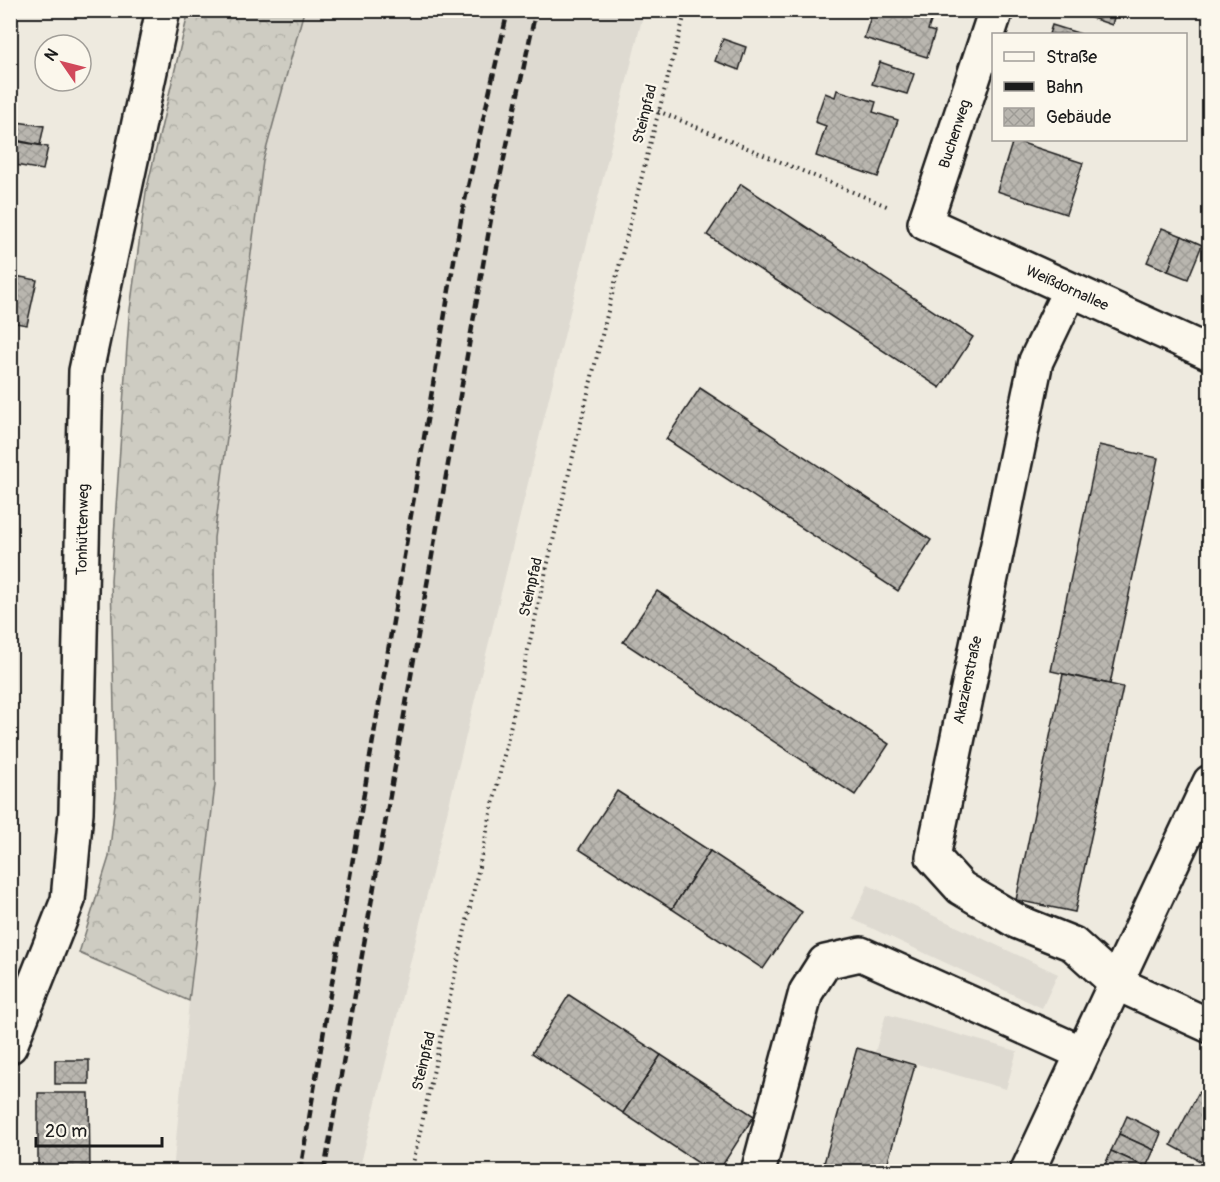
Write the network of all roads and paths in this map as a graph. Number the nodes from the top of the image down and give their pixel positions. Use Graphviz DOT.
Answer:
graph roads {
  1 [pos="163,10"];
  2 [pos="686,10"];
  3 [pos="996,10"];
  4 [pos="658,111"];
  5 [pos="926,223"];
  6 [pos="1070,290"];
  7 [pos="1209,353"];
  8 [pos="1209,782"];
  9 [pos="24,977"];
  10 [pos="1116,983"];
  11 [pos="1209,1026"];
  12 [pos="10,1046"];
  13 [pos="1082,1053"];
  14 [pos="411,1172"];
  15 [pos="758,1172"];
  16 [pos="1027,1172"];
  1 -- 9 [label="street, Tonhüttenweg"];
  2 -- 4 [label="path, Steinpfad"];
  3 -- 5 [label="street, Buchenweg"];
  4 -- 5 [label="path"];
  4 -- 14 [label="path, Steinpfad"];
  5 -- 6 [label="street, Weißdornallee"];
  6 -- 7 [label="street, Weißdornallee"];
  6 -- 10 [label="street, Akazienstraße"];
  8 -- 10 [label="street"];
  9 -- 12 [label="street, Tonhüttenweg"];
  10 -- 11 [label="street"];
  10 -- 13 [label="street"];
  13 -- 15 [label="street"];
  13 -- 16 [label="street"];
}
